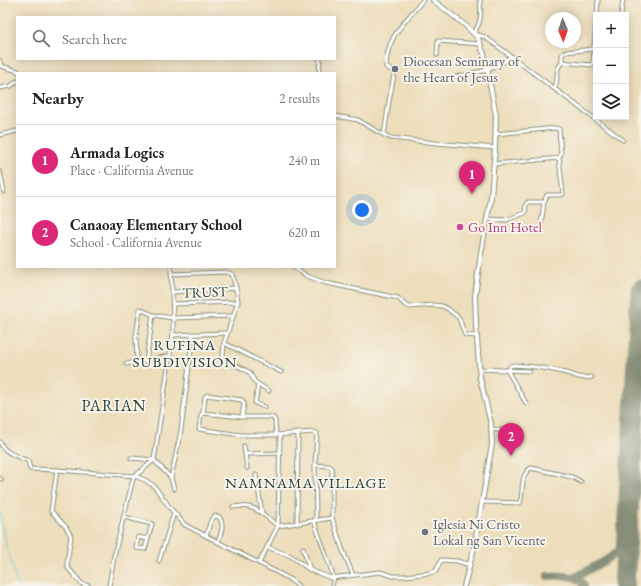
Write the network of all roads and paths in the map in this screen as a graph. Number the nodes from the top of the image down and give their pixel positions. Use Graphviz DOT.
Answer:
graph roads {
  1 [pos="423,0"];
  2 [pos="433,0"];
  3 [pos="480,0"];
  4 [pos="598,0"];
  5 [pos="623,0"];
  6 [pos="598,12"];
  7 [pos="621,12"];
  8 [pos="474,33"];
  9 [pos="481,44"];
  10 [pos="593,50"];
  11 [pos="438,55"];
  12 [pos="512,57"];
  13 [pos="320,60"];
  14 [pos="0,61"];
  15 [pos="562,62"];
  16 [pos="593,62"];
  17 [pos="487,70"];
  18 [pos="18,72"];
  19 [pos="319,72"];
  20 [pos="432,79"];
  21 [pos="16,82"];
  22 [pos="0,88"];
  23 [pos="554,88"];
  24 [pos="336,116"];
  25 [pos="16,131"];
  26 [pos="496,134"];
  27 [pos="0,135"];
  28 [pos="384,135"];
  29 [pos="623,140"];
  30 [pos="495,148"];
  31 [pos="559,158"];
  32 [pos="494,164"];
  33 [pos="0,172"];
  34 [pos="4,192"];
  35 [pos="544,202"];
  36 [pos="487,219"];
  37 [pos="541,225"];
  38 [pos="171,268"];
  39 [pos="295,268"];
  40 [pos="171,274"];
  41 [pos="236,288"];
  42 [pos="173,292"];
  43 [pos="238,302"];
  44 [pos="173,304"];
  45 [pos="153,315"];
  46 [pos="233,316"];
  47 [pos="173,318"];
  48 [pos="227,333"];
  49 [pos="193,334"];
  50 [pos="173,335"];
  51 [pos="476,336"];
  52 [pos="224,343"];
  53 [pos="170,356"];
  54 [pos="146,361"];
  55 [pos="137,363"];
  56 [pos="126,364"];
  57 [pos="479,369"];
  58 [pos="508,370"];
  59 [pos="530,371"];
  60 [pos="281,372"];
  61 [pos="592,377"];
  62 [pos="258,385"];
  63 [pos="269,391"];
  64 [pos="526,403"];
  65 [pos="264,407"];
  66 [pos="204,413"];
  67 [pos="242,417"];
  68 [pos="491,428"];
  69 [pos="298,433"];
  70 [pos="518,433"];
  71 [pos="276,435"];
  72 [pos="280,435"];
  73 [pos="0,442"];
  74 [pos="244,446"];
  75 [pos="1,448"];
  76 [pos="280,453"];
  77 [pos="245,454"];
  78 [pos="131,458"];
  79 [pos="154,460"];
  80 [pos="315,465"];
  81 [pos="247,468"];
  82 [pos="57,470"];
  83 [pos="256,475"];
  84 [pos="135,476"];
  85 [pos="171,478"];
  86 [pos="581,482"];
  87 [pos="174,489"];
  88 [pos="482,502"];
  89 [pos="233,507"];
  90 [pos="174,513"];
  91 [pos="262,513"];
  92 [pos="124,517"];
  93 [pos="332,518"];
  94 [pos="315,520"];
  95 [pos="297,524"];
  96 [pos="278,526"];
  97 [pos="206,536"];
  98 [pos="148,539"];
  99 [pos="218,542"];
  100 [pos="267,547"];
  101 [pos="304,548"];
  102 [pos="159,561"];
  103 [pos="260,563"];
  104 [pos="470,565"];
  105 [pos="310,570"];
  106 [pos="353,575"];
  107 [pos="334,578"];
  108 [pos="89,586"];
  109 [pos="109,586"];
  110 [pos="298,586"];
  111 [pos="332,586"];
  112 [pos="464,586"];
  1 -- 28 [label="street"];
  2 -- 8 [label="street"];
  3 -- 8 [label="street"];
  4 -- 6 [label="street"];
  5 -- 7 [label="street"];
  8 -- 9 [label="street"];
  8 -- 12 [label="street"];
  9 -- 11 [label="street"];
  9 -- 17 [label="street"];
  10 -- 15 [label="street"];
  12 -- 17 [label="street"];
  12 -- 23 [label="street"];
  13 -- 19 [label="street"];
  14 -- 18 [label="street"];
  15 -- 16 [label="street"];
  15 -- 23 [label="street"];
  17 -- 20 [label="street"];
  17 -- 26 [label="street"];
  21 -- 22 [label="street"];
  23 -- 29 [label="street"];
  24 -- 28 [label="street"];
  25 -- 27 [label="street"];
  26 -- 30 [label="street"];
  26 -- 31 [label="street"];
  28 -- 30 [label="street"];
  30 -- 32 [label="street"];
  31 -- 32 [label="street"];
  31 -- 35 [label="street"];
  32 -- 36 [label="street"];
  33 -- 34 [label="street"];
  35 -- 36 [label="street"];
  35 -- 37 [label="street"];
  36 -- 51 [label="street"];
  38 -- 40 [label="street"];
  39 -- 51 [label="street"];
  40 -- 41 [label="street"];
  40 -- 42 [label="street"];
  41 -- 42 [label="street"];
  41 -- 43 [label="street"];
  42 -- 44 [label="street"];
  43 -- 44 [label="street, TRUST"];
  43 -- 46 [label="street"];
  44 -- 47 [label="street"];
  45 -- 47 [label="street"];
  45 -- 54 [label="street"];
  45 -- 55 [label="street"];
  46 -- 47 [label="street"];
  46 -- 48 [label="street"];
  47 -- 50 [label="street"];
  48 -- 49 [label="street"];
  48 -- 52 [label="street"];
  49 -- 50 [label="street"];
  49 -- 85 [label="street"];
  50 -- 53 [label="street"];
  51 -- 57 [label="street"];
  52 -- 60 [label="street"];
  52 -- 62 [label="street"];
  53 -- 54 [label="street"];
  53 -- 79 [label="street"];
  54 -- 55 [label="street"];
  55 -- 56 [label="street"];
  57 -- 58 [label="street"];
  57 -- 68 [label="street"];
  58 -- 59 [label="street"];
  58 -- 61 [label="street"];
  58 -- 64 [label="street"];
  62 -- 63 [label="street"];
  62 -- 65 [label="street"];
  66 -- 67 [label="street"];
  66 -- 67 [label="street"];
  66 -- 71 [label="street"];
  67 -- 71 [label="street"];
  68 -- 70 [label="street"];
  68 -- 88 [label="street"];
  69 -- 72 [label="street"];
  69 -- 80 [label="street"];
  69 -- 95 [label="street"];
  71 -- 72 [label="street"];
  72 -- 76 [label="street"];
  73 -- 75 [label="street"];
  74 -- 77 [label="street"];
  75 -- 82 [label="street"];
  76 -- 77 [label="street"];
  76 -- 96 [label="street"];
  77 -- 81 [label="street"];
  78 -- 79 [label="street"];
  79 -- 84 [label="street"];
  79 -- 85 [label="street"];
  80 -- 93 [label="street"];
  80 -- 94 [label="street"];
  82 -- 84 [label="street"];
  82 -- 108 [label="street"];
  83 -- 91 [label="street"];
  84 -- 90 [label="street"];
  84 -- 92 [label="street"];
  85 -- 87 [label="street"];
  86 -- 88 [label="street"];
  88 -- 104 [label="street"];
  89 -- 91 [label="street"];
  90 -- 97 [label="street"];
  90 -- 102 [label="street"];
  91 -- 96 [label="street"];
  92 -- 98 [label="street"];
  92 -- 109 [label="street"];
  93 -- 94 [label="street"];
  93 -- 106 [label="street"];
  94 -- 95 [label="street"];
  94 -- 107 [label="street"];
  95 -- 96 [label="street"];
  96 -- 100 [label="street"];
  97 -- 99 [label="street"];
  97 -- 99 [label="street"];
  98 -- 98 [label="street"];
  99 -- 103 [label="street"];
  100 -- 103 [label="street"];
  100 -- 105 [label="street"];
  101 -- 105 [label="street"];
  103 -- 110 [label="street"];
  104 -- 106 [label="street"];
  104 -- 112 [label="street"];
  105 -- 107 [label="street"];
  106 -- 107 [label="street"];
  107 -- 111 [label="street"];
}
